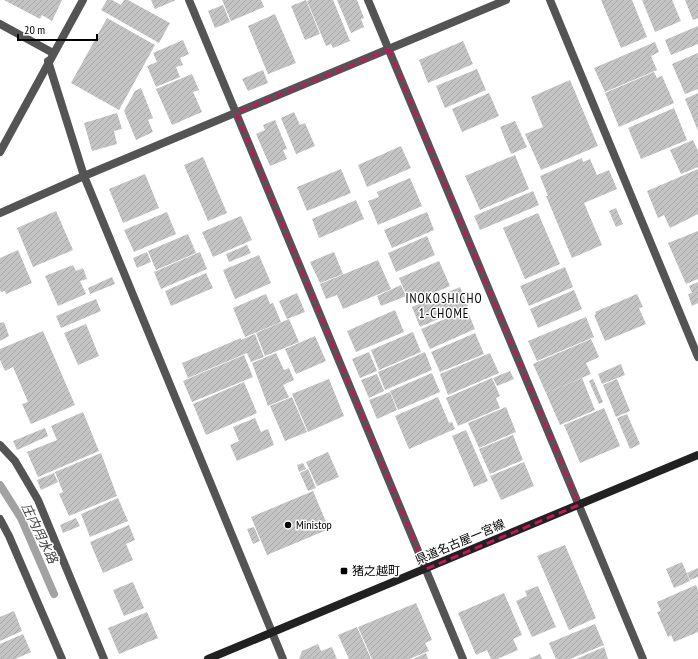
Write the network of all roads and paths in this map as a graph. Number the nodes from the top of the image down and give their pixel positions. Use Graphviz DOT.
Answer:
graph roads {
  1 [pos="83,0"];
  2 [pos="189,0"];
  3 [pos="368,0"];
  4 [pos="506,0"];
  5 [pos="550,0"];
  6 [pos="0,24"];
  7 [pos="389,50"];
  8 [pos="53,53"];
  9 [pos="48,61"];
  10 [pos="236,112"];
  11 [pos="0,152"];
  12 [pos="84,176"];
  13 [pos="0,213"];
  14 [pos="698,357"];
  15 [pos="0,445"];
  16 [pos="698,455"];
  17 [pos="578,505"];
  18 [pos="0,519"];
  19 [pos="426,569"];
  20 [pos="272,632"];
  21 [pos="62,659"];
  22 [pos="104,659"];
  23 [pos="208,659"];
  24 [pos="283,659"];
  25 [pos="463,659"];
  26 [pos="643,659"];
  1 -- 8 [label="street"];
  2 -- 10 [label="street"];
  3 -- 7 [label="street"];
  4 -- 7 [label="street"];
  5 -- 14 [label="street"];
  6 -- 8 [label="street"];
  7 -- 10 [label="street"];
  7 -- 17 [label="street"];
  8 -- 9 [label="street"];
  9 -- 11 [label="street"];
  9 -- 12 [label="street"];
  10 -- 12 [label="street"];
  10 -- 19 [label="street"];
  12 -- 13 [label="street"];
  12 -- 20 [label="street"];
  15 -- 22 [label="street"];
  16 -- 17 [label="main road, 県道名古屋一宮線"];
  17 -- 19 [label="main road, 県道名古屋一宮線"];
  17 -- 26 [label="street"];
  18 -- 21 [label="street"];
  19 -- 20 [label="main road, 県道名古屋一宮線"];
  19 -- 25 [label="street"];
  20 -- 23 [label="main road, 県道名古屋一宮線"];
  20 -- 24 [label="street"];
}
